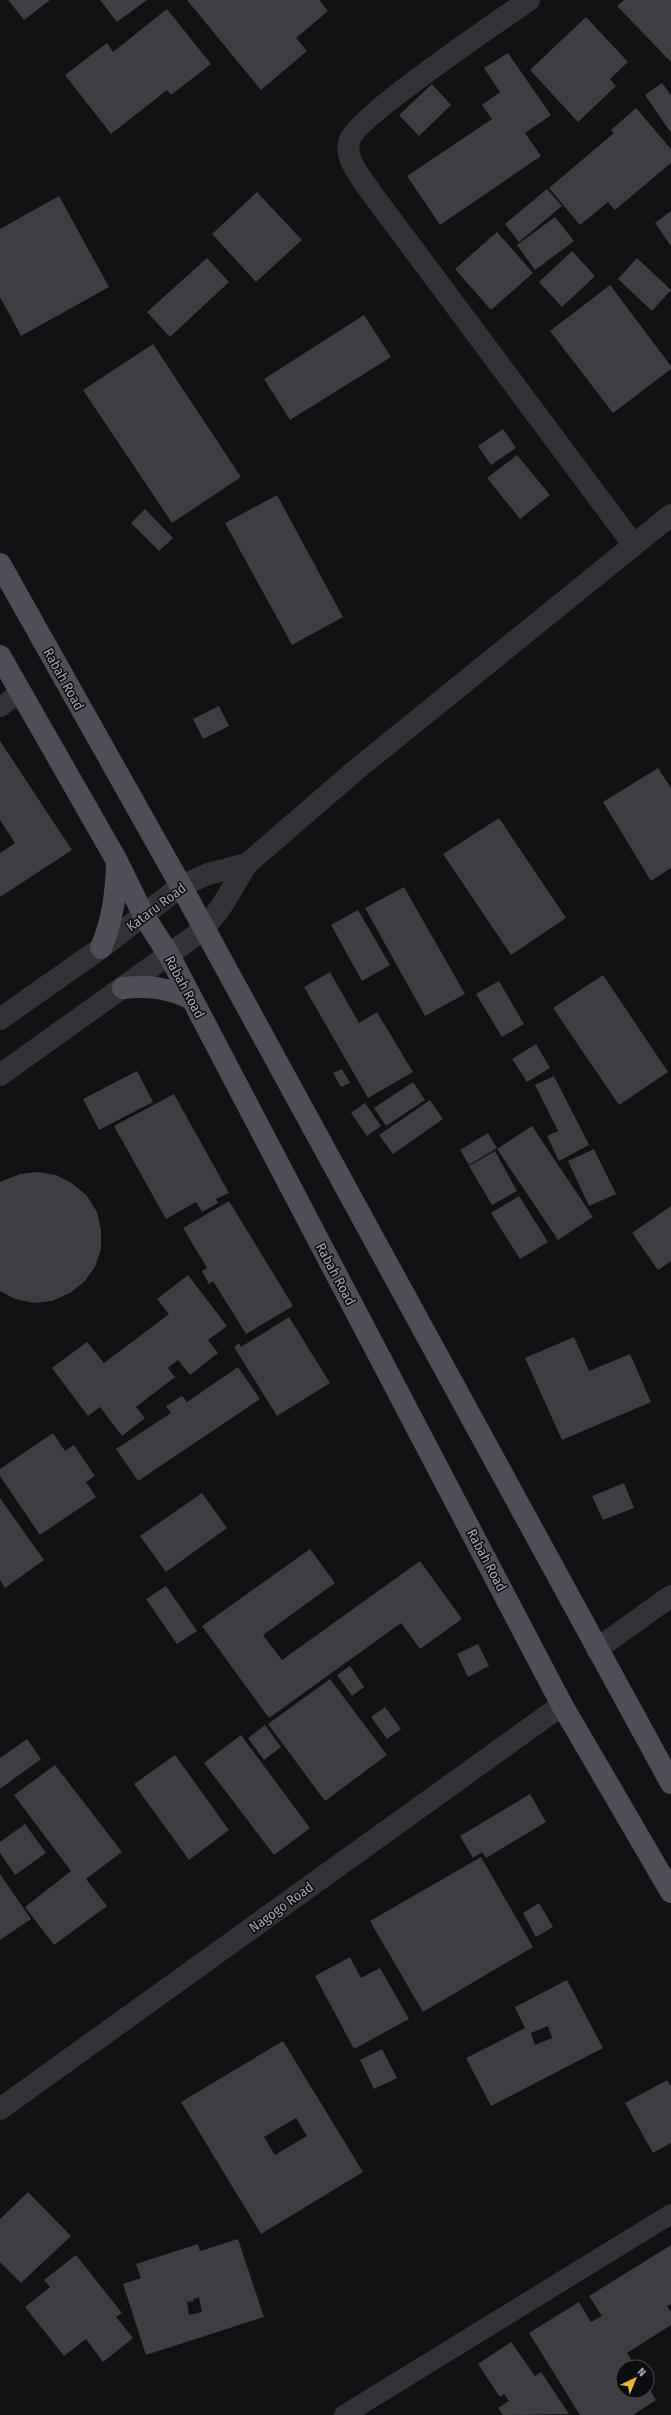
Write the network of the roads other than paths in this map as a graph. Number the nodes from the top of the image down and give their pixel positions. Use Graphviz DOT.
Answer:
graph roads {
  1 [pos="529,0"];
  2 [pos="671,515"];
  3 [pos="633,544"];
  4 [pos="0,564"];
  5 [pos="0,656"];
  6 [pos="21,692"];
  7 [pos="0,706"];
  8 [pos="117,861"];
  9 [pos="247,864"];
  10 [pos="181,886"];
  11 [pos="144,916"];
  12 [pos="203,930"];
  13 [pos="101,948"];
  14 [pos="169,955"];
  15 [pos="123,988"];
  16 [pos="192,999"];
  17 [pos="0,1019"];
  18 [pos="0,1075"];
  19 [pos="671,1596"];
  20 [pos="597,1649"];
  21 [pos="562,1705"];
  22 [pos="671,1783"];
  23 [pos="671,1892"];
  24 [pos="0,2109"];
  25 [pos="671,2214"];
  26 [pos="344,2415"];
  1 -- 3 [label="street"];
  2 -- 3 [label="street"];
  3 -- 9 [label="street"];
  4 -- 10 [label="main road, Rabah Road"];
  5 -- 6 [label="main road, Rabah Road"];
  6 -- 7 [label="lane"];
  6 -- 8 [label="main road, Rabah Road"];
  8 -- 11 [label="main road, Rabah Road"];
  8 -- 13 [label="main road"];
  9 -- 10 [label="street, Kataru Road"];
  9 -- 12 [label="street"];
  10 -- 11 [label="street, Kataru Road"];
  10 -- 12 [label="main road, Rabah Road"];
  11 -- 13 [label="street, Kataru Road"];
  11 -- 14 [label="main road, Rabah Road"];
  12 -- 14 [label="street"];
  12 -- 20 [label="main road, Rabah Road"];
  13 -- 17 [label="street, Kataru Road"];
  14 -- 15 [label="street"];
  14 -- 16 [label="main road, Rabah Road"];
  15 -- 16 [label="main road"];
  15 -- 18 [label="street"];
  16 -- 21 [label="main road, Rabah Road"];
  19 -- 20 [label="street"];
  20 -- 22 [label="main road, Rabah Road"];
  21 -- 23 [label="main road, Rabah Road"];
  21 -- 24 [label="street, Nagogo Road"];
  25 -- 26 [label="lane"];
}
